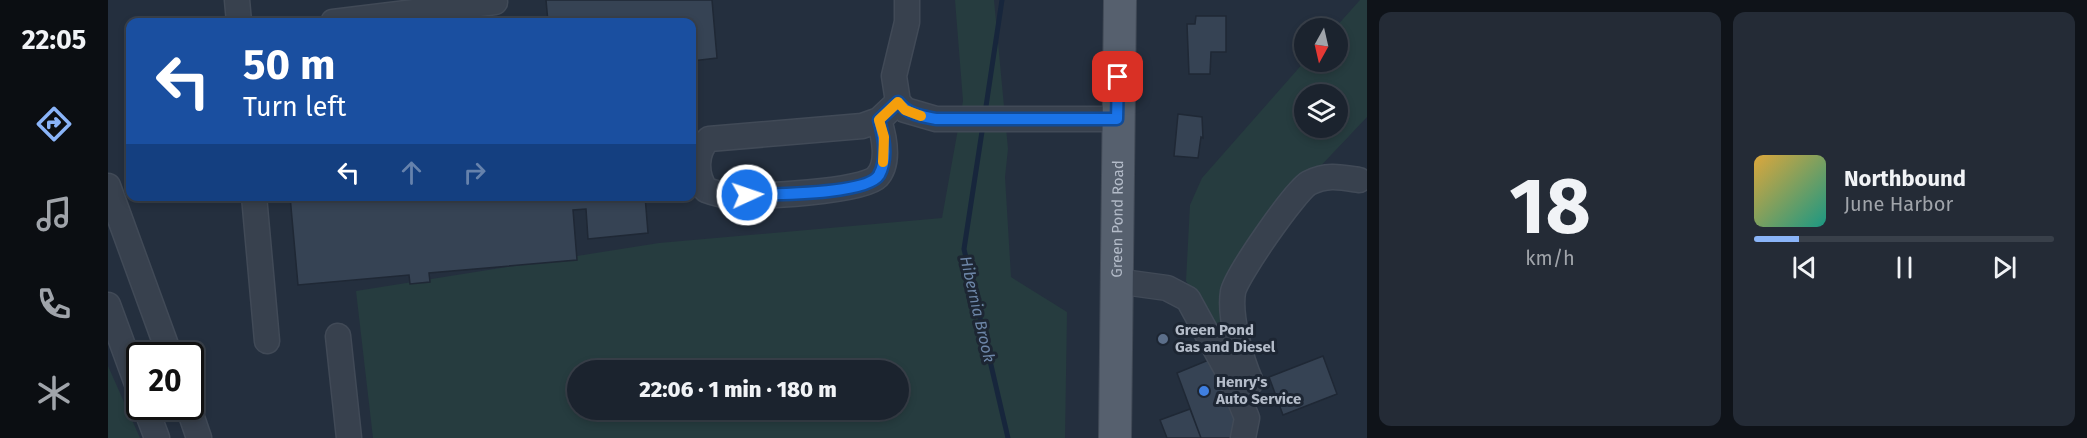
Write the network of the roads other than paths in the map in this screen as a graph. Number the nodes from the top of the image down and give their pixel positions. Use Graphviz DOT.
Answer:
graph roads {
  1 [pos="237,0"];
  2 [pos="495,0"];
  3 [pos="907,0"];
  4 [pos="1120,0"];
  5 [pos="239,18"];
  6 [pos="365,18"];
  7 [pos="898,102"];
  8 [pos="1117,119"];
  9 [pos="879,120"];
  10 [pos="1359,180"];
  11 [pos="108,186"];
  12 [pos="254,201"];
  13 [pos="1116,281"];
  14 [pos="108,305"];
  15 [pos="338,336"];
  16 [pos="267,341"];
  17 [pos="165,342"];
  18 [pos="126,354"];
  19 [pos="1238,397"];
  20 [pos="150,420"];
  21 [pos="193,420"];
  22 [pos="157,438"];
  23 [pos="199,438"];
  24 [pos="349,438"];
  25 [pos="1115,438"];
  26 [pos="1243,438"];
  1 -- 5 [label="lane"];
  2 -- 6 [label="lane"];
  3 -- 7 [label="lane"];
  4 -- 8 [label="main road, Green Pond Road"];
  7 -- 8 [label="lane"];
  7 -- 9 [label="lane"];
  8 -- 13 [label="main road, Green Pond Road"];
  9 -- 9 [label="lane"];
  10 -- 19 [label="lane"];
  11 -- 17 [label="lane"];
  12 -- 16 [label="lane"];
  13 -- 19 [label="lane"];
  13 -- 25 [label="main road, Green Pond Road"];
  14 -- 18 [label="lane"];
  15 -- 24 [label="lane"];
  19 -- 26 [label="lane"];
  20 -- 22 [label="lane"];
  21 -- 23 [label="lane"];
}
